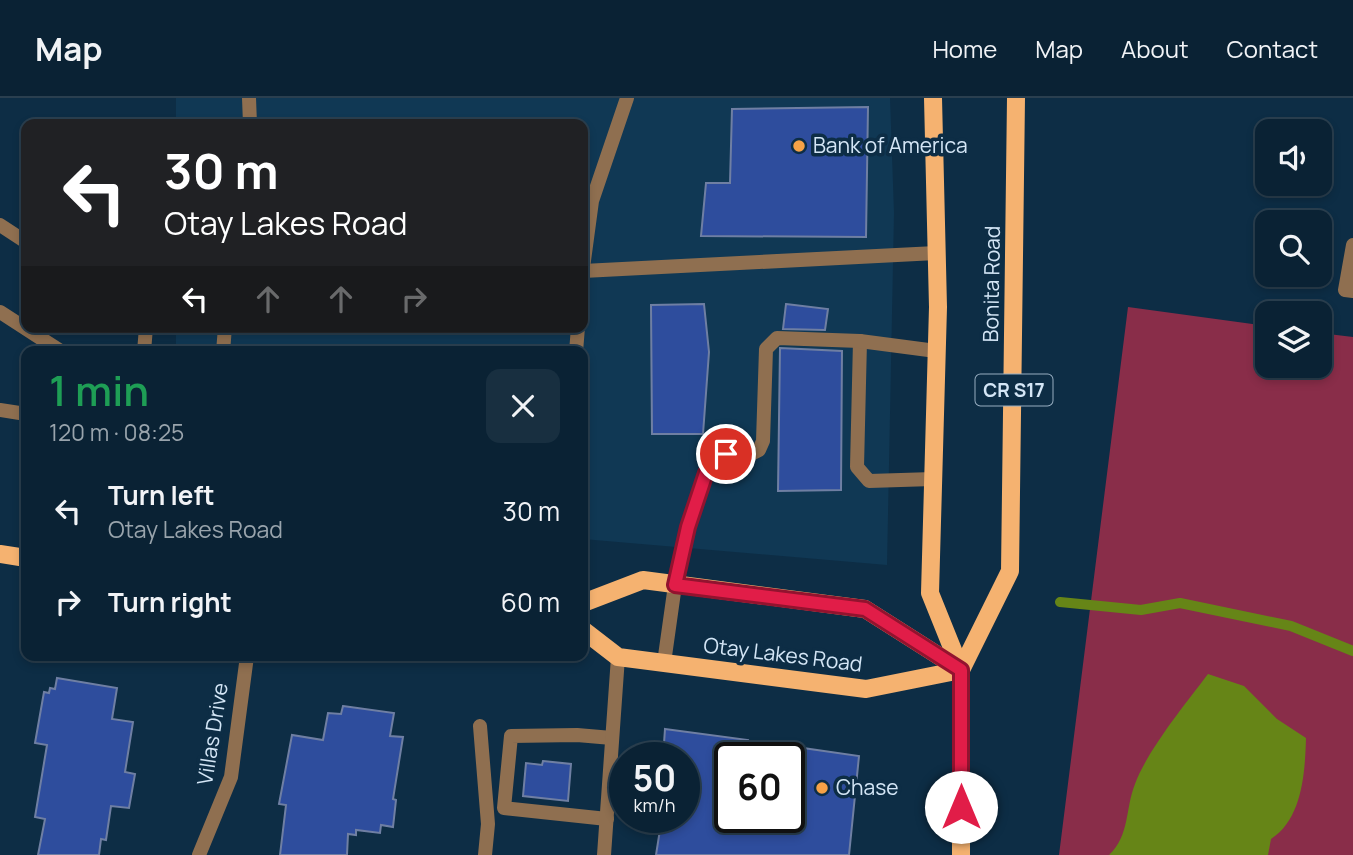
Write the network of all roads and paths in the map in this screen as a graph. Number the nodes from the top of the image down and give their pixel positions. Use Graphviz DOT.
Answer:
graph roads {
  1 [pos="249,98"];
  2 [pos="627,98"];
  3 [pos="933,98"];
  4 [pos="1013,101"];
  5 [pos="250,119"];
  6 [pos="0,225"];
  7 [pos="588,232"];
  8 [pos="21,239"];
  9 [pos="1353,245"];
  10 [pos="936,253"];
  11 [pos="588,270"];
  12 [pos="1353,291"];
  13 [pos="0,312"];
  14 [pos="21,326"];
  15 [pos="33,333"];
  16 [pos="860,341"];
  17 [pos="53,346"];
  18 [pos="936,351"];
  19 [pos="0,410"];
  20 [pos="21,413"];
  21 [pos="933,479"];
  22 [pos="0,554"];
  23 [pos="21,557"];
  24 [pos="675,585"];
  25 [pos="588,601"];
  26 [pos="588,634"];
  27 [pos="618,657"];
  28 [pos="246,661"];
  29 [pos="664,663"];
  30 [pos="961,670"];
  31 [pos="480,726"];
  32 [pos="612,738"];
  33 [pos="607,819"];
  34 [pos="199,855"];
  35 [pos="485,855"];
  36 [pos="604,855"];
  37 [pos="961,855"];
  1 -- 5 [label="street"];
  2 -- 7 [label="street"];
  3 -- 10 [label="main road, Bonita Road / CR S17"];
  4 -- 30 [label="main road, Bonita Road / CR S17"];
  6 -- 8 [label="street"];
  9 -- 12 [label="street"];
  10 -- 11 [label="street"];
  10 -- 18 [label="main road, Bonita Road / CR S17"];
  13 -- 14 [label="street"];
  15 -- 17 [label="street"];
  16 -- 18 [label="street"];
  16 -- 21 [label="street"];
  16 -- 24 [label="street"];
  18 -- 21 [label="main road, Bonita Road / CR S17"];
  19 -- 20 [label="street"];
  21 -- 30 [label="main road, Bonita Road / CR S17"];
  22 -- 23 [label="main road"];
  24 -- 25 [label="main road"];
  24 -- 29 [label="street"];
  24 -- 30 [label="main road"];
  26 -- 27 [label="main road"];
  27 -- 29 [label="main road, Otay Lakes Road"];
  27 -- 32 [label="street"];
  28 -- 34 [label="street, Villas Drive"];
  29 -- 30 [label="main road, Otay Lakes Road"];
  30 -- 37 [label="main road, Bonita Road / CR S17"];
  31 -- 35 [label="street"];
  32 -- 33 [label="street"];
  32 -- 33 [label="street"];
  33 -- 36 [label="street"];
}
